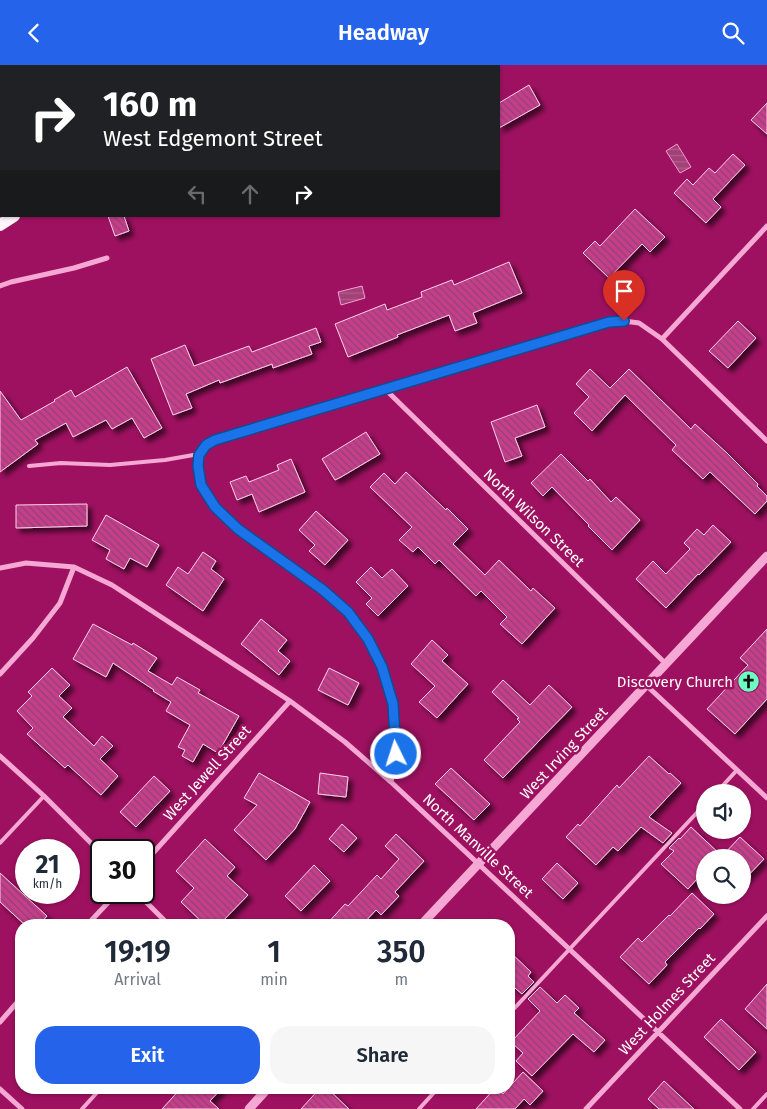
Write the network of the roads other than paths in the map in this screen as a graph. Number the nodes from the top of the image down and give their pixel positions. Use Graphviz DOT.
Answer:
graph roads {
  1 [pos="12,217"];
  2 [pos="0,225"];
  3 [pos="767,226"];
  4 [pos="107,258"];
  5 [pos="0,286"];
  6 [pos="662,339"];
  7 [pos="384,389"];
  8 [pos="767,441"];
  9 [pos="199,455"];
  10 [pos="29,466"];
  11 [pos="767,556"];
  12 [pos="74,567"];
  13 [pos="0,568"];
  14 [pos="666,664"];
  15 [pos="0,674"];
  16 [pos="646,685"];
  17 [pos="290,701"];
  18 [pos="0,755"];
  19 [pos="737,770"];
  20 [pos="391,782"];
  21 [pos="724,784"];
  22 [pos="44,796"];
  23 [pos="767,798"];
  24 [pos="696,814"];
  25 [pos="90,842"];
  26 [pos="0,843"];
  27 [pos="155,851"];
  28 [pos="479,863"];
  29 [pos="107,904"];
  30 [pos="148,904"];
  31 [pos="767,916"];
  32 [pos="93,919"];
  33 [pos="163,919"];
  34 [pos="427,919"];
  35 [pos="569,949"];
  36 [pos="15,1005"];
  37 [pos="515,1007"];
  38 [pos="0,1022"];
  39 [pos="658,1032"];
  40 [pos="0,1089"];
  41 [pos="96,1094"];
  42 [pos="263,1094"];
  43 [pos="433,1094"];
  44 [pos="767,1094"];
  45 [pos="22,1109"];
  46 [pos="82,1109"];
  47 [pos="249,1109"];
  48 [pos="419,1109"];
  49 [pos="586,1109"];
  50 [pos="740,1109"];
  51 [pos="753,1109"];
  1 -- 2 [label="main road"];
  3 -- 6 [label="street"];
  4 -- 5 [label="street"];
  6 -- 7 [label="street"];
  6 -- 8 [label="street"];
  7 -- 9 [label="street"];
  7 -- 14 [label="street, North Wilson Street"];
  9 -- 10 [label="lane"];
  9 -- 20 [label="street"];
  11 -- 14 [label="street, West Irving Street"];
  12 -- 13 [label="street"];
  12 -- 15 [label="street"];
  12 -- 17 [label="street, North Manville Street"];
  14 -- 16 [label="street, West Irving Street"];
  16 -- 19 [label="street"];
  16 -- 28 [label="street, West Irving Street"];
  17 -- 20 [label="street, North Manville Street"];
  17 -- 27 [label="street, West Jewell Street"];
  18 -- 22 [label="street"];
  19 -- 21 [label="lane"];
  19 -- 23 [label="street"];
  20 -- 28 [label="street, North Manville Street"];
  22 -- 25 [label="street"];
  22 -- 26 [label="lane"];
  24 -- 35 [label="lane"];
  28 -- 34 [label="street, West Irving Street"];
  28 -- 35 [label="street, North Manville Street"];
  29 -- 32 [label="street"];
  30 -- 33 [label="street"];
  31 -- 39 [label="street, West Holmes Street"];
  35 -- 37 [label="lane"];
  35 -- 39 [label="street, North Manville Street"];
  36 -- 38 [label="street"];
  39 -- 49 [label="street, West Holmes Street"];
  39 -- 50 [label="street, North Manville Street"];
  40 -- 45 [label="street"];
  41 -- 46 [label="lane"];
  42 -- 47 [label="street"];
  43 -- 48 [label="lane"];
  44 -- 51 [label="lane"];
}
